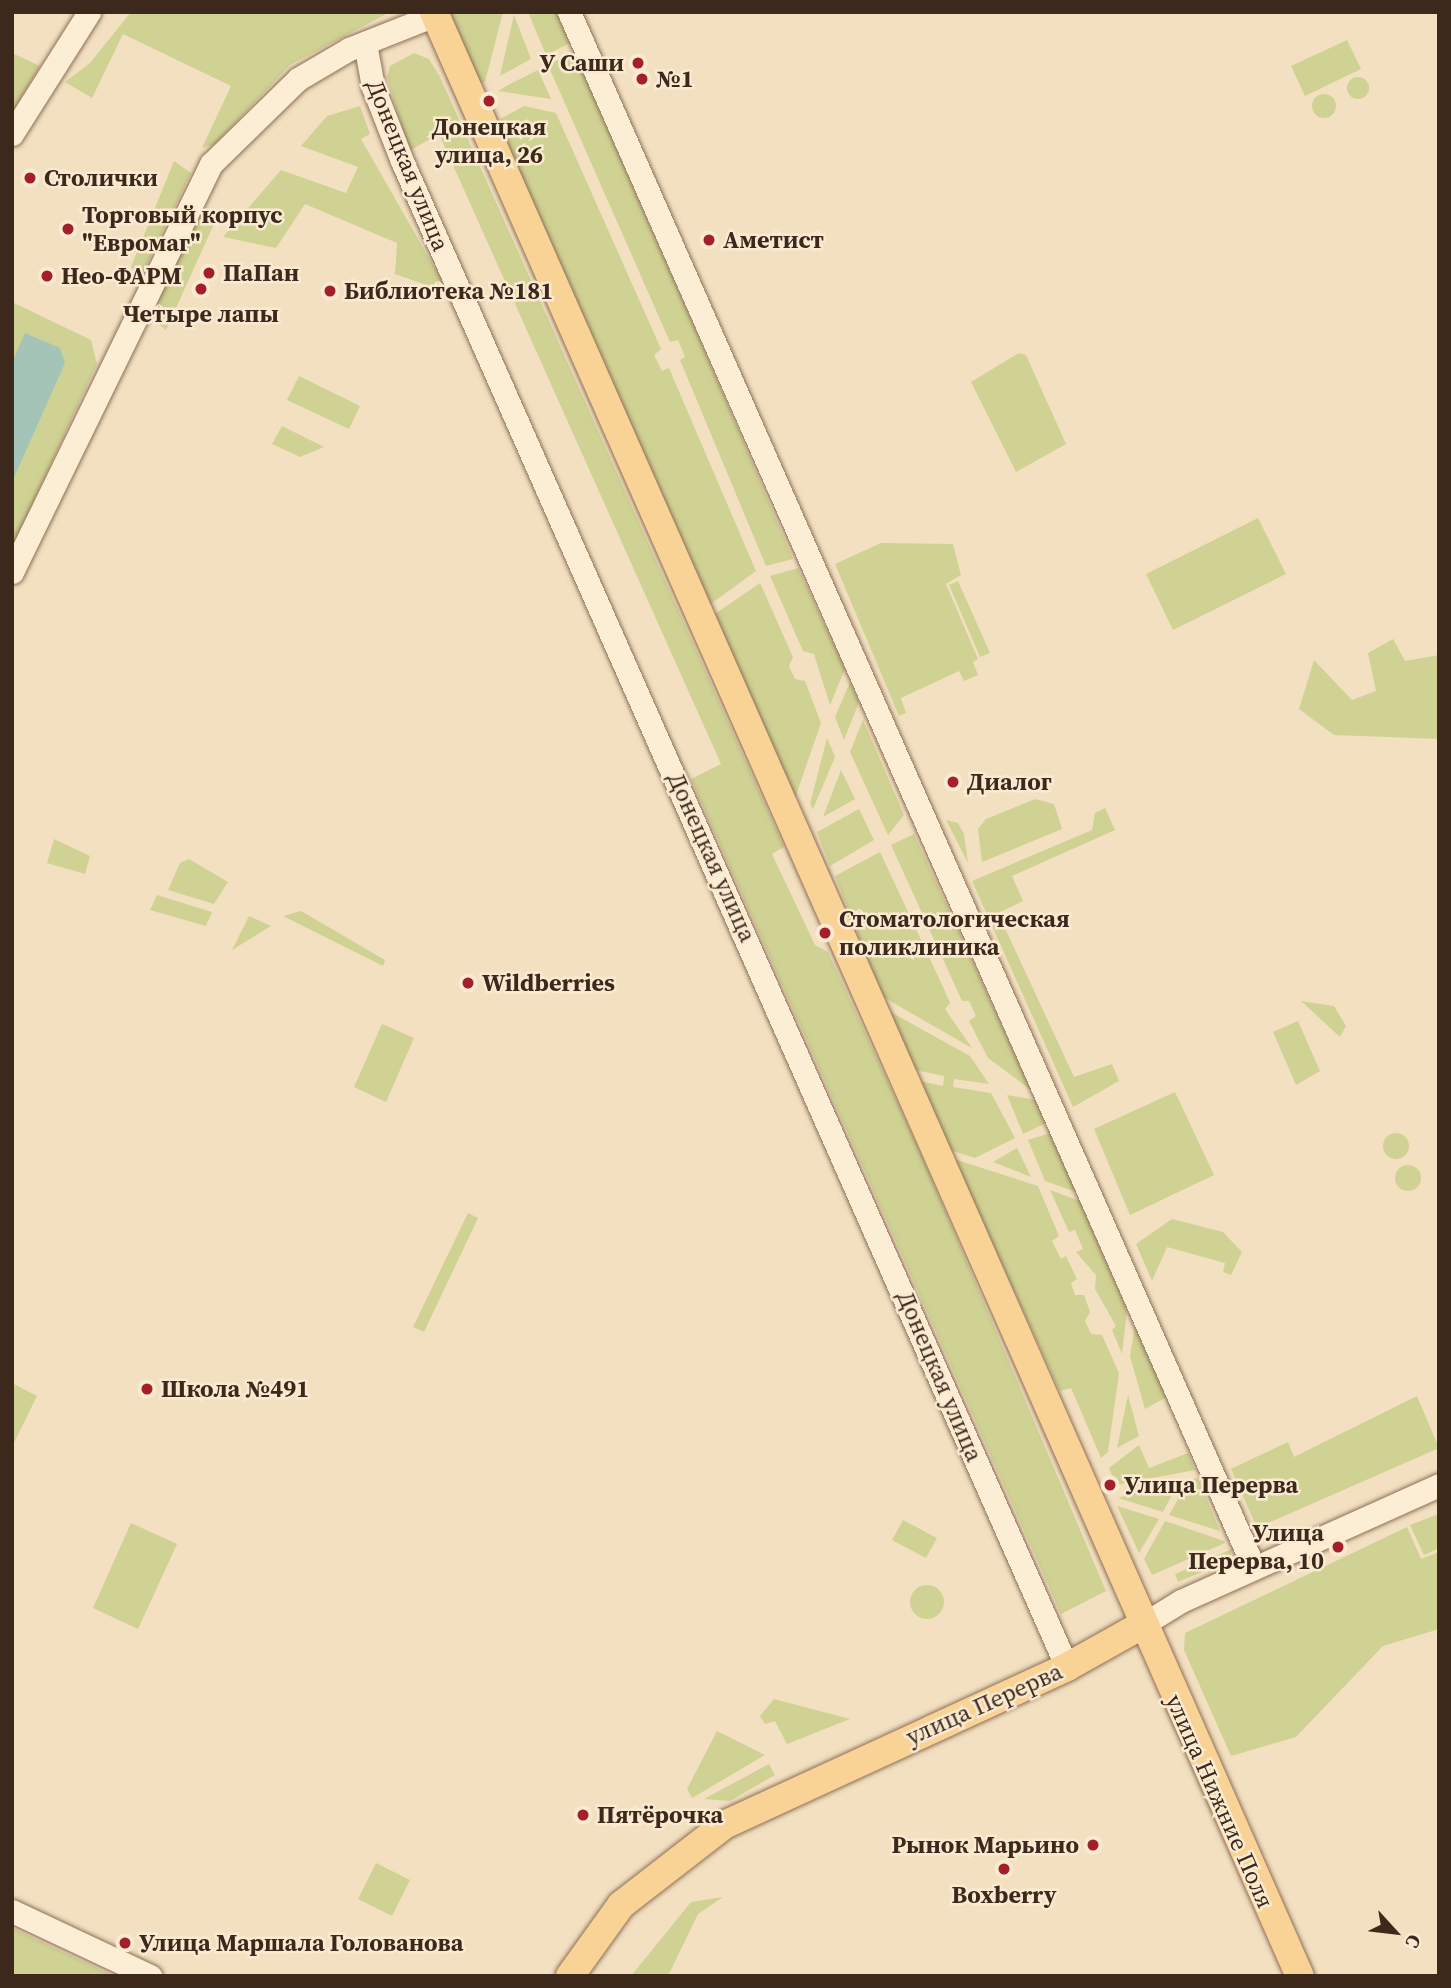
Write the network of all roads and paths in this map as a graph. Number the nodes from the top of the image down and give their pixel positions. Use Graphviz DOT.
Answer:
graph roads {
  1 [pos="89,12"];
  2 [pos="569,12"];
  3 [pos="435,14"];
  4 [pos="365,43"];
  5 [pos="12,134"];
  6 [pos="12,572"];
  7 [pos="1439,1485"];
  8 [pos="1254,1568"];
  9 [pos="1142,1626"];
  10 [pos="1067,1667"];
  11 [pos="12,1911"];
  12 [pos="149,1976"];
  13 [pos="570,1976"];
  14 [pos="1300,1976"];
  1 -- 5 [label="street"];
  2 -- 8 [label="street"];
  3 -- 4 [label="street"];
  3 -- 9 [label="main road"];
  4 -- 6 [label="street"];
  4 -- 10 [label="street, Донецкая улица"];
  7 -- 8 [label="street, улица Перерва"];
  8 -- 9 [label="street, улица Перерва"];
  9 -- 10 [label="main road, улица Перерва"];
  9 -- 14 [label="main road, улица Нижние Поля"];
  10 -- 13 [label="main road, улица Перерва"];
  11 -- 12 [label="street"];
}
